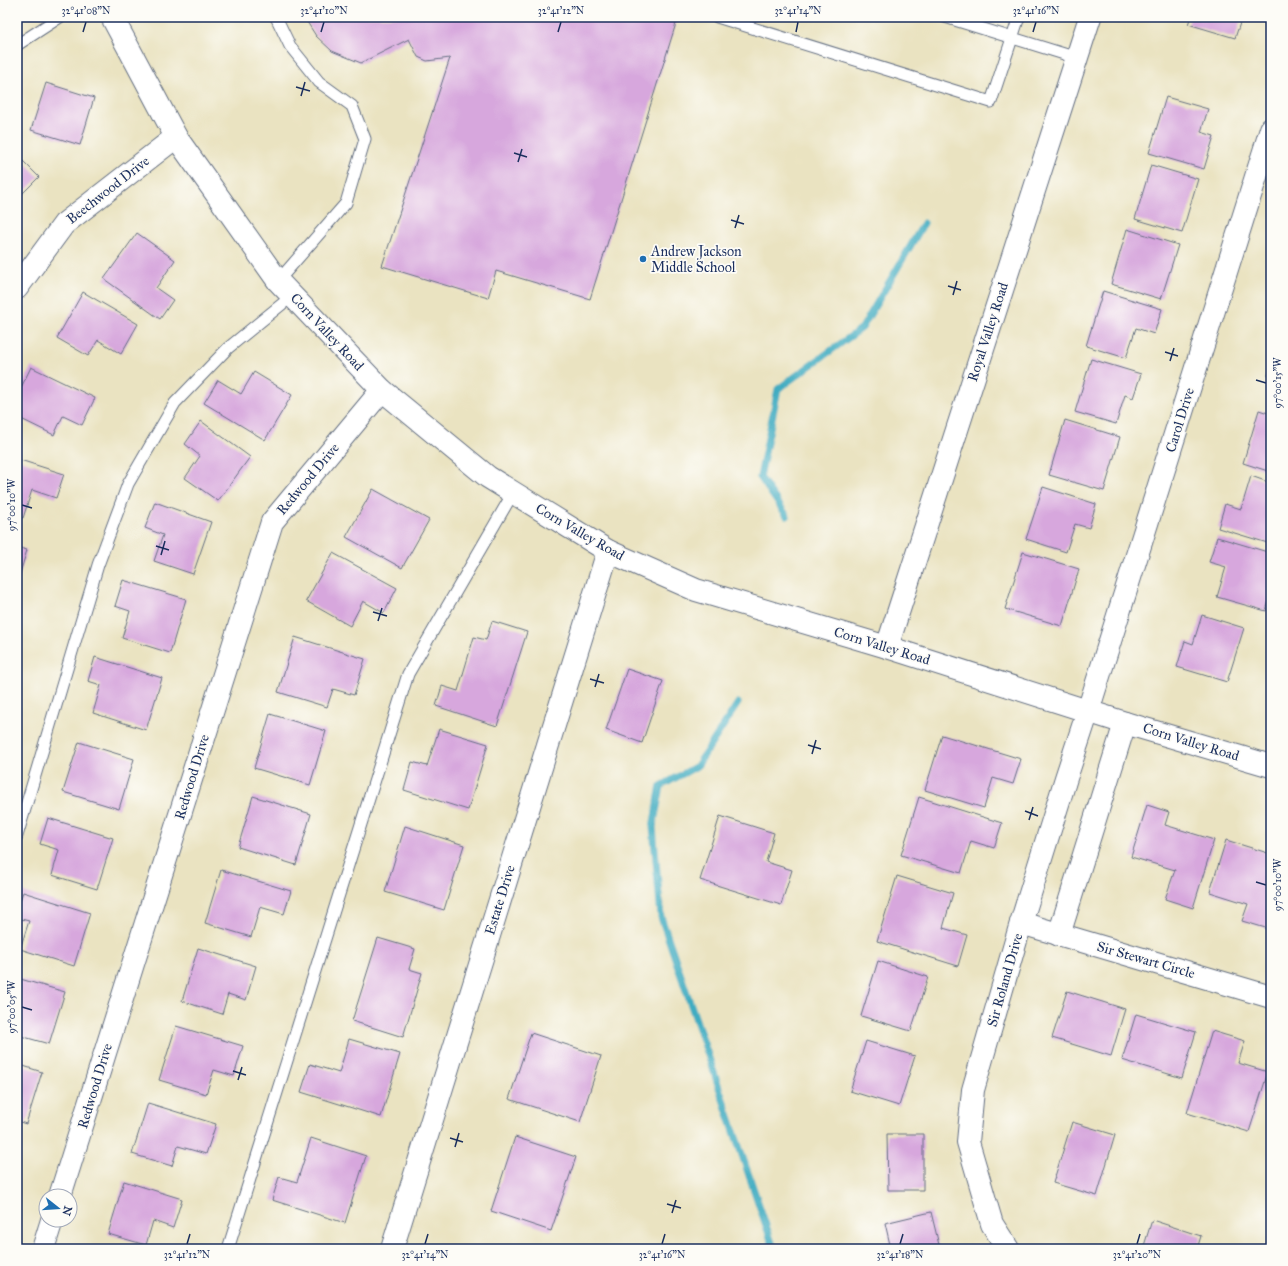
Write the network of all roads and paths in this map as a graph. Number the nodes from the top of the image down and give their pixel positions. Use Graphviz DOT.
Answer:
graph roads {
  1 [pos="60,17"];
  2 [pos="112,17"];
  3 [pos="276,17"];
  4 [pos="717,17"];
  5 [pos="945,17"];
  6 [pos="1019,17"];
  7 [pos="1090,17"];
  8 [pos="1012,38"];
  9 [pos="17,45"];
  10 [pos="1077,58"];
  11 [pos="1271,129"];
  12 [pos="176,137"];
  13 [pos="17,288"];
  14 [pos="285,288"];
  15 [pos="382,390"];
  16 [pos="513,493"];
  17 [pos="608,551"];
  18 [pos="886,647"];
  19 [pos="1088,711"];
  20 [pos="1125,722"];
  21 [pos="1271,766"];
  22 [pos="17,836"];
  23 [pos="1021,923"];
  24 [pos="1059,935"];
  25 [pos="1271,997"];
  26 [pos="63,1188"];
  27 [pos="50,1228"];
  28 [pos="43,1249"];
  29 [pos="228,1249"];
  30 [pos="392,1249"];
  31 [pos="1008,1249"];
  1 -- 9 [label="lane"];
  2 -- 12 [label="street, Corn Valley Road"];
  3 -- 14 [label="lane"];
  4 -- 8 [label="lane"];
  5 -- 8 [label="lane"];
  6 -- 8 [label="lane"];
  7 -- 10 [label="street, Royal Valley Road"];
  8 -- 10 [label="lane"];
  10 -- 18 [label="street, Royal Valley Road"];
  11 -- 19 [label="street, Carol Drive"];
  12 -- 13 [label="street, Beechwood Drive"];
  12 -- 14 [label="street, Corn Valley Road"];
  14 -- 15 [label="street, Corn Valley Road"];
  14 -- 22 [label="lane"];
  15 -- 16 [label="street, Corn Valley Road"];
  15 -- 26 [label="street, Redwood Drive"];
  16 -- 17 [label="street, Corn Valley Road"];
  16 -- 29 [label="lane"];
  17 -- 18 [label="street, Corn Valley Road"];
  17 -- 30 [label="street, Estate Drive"];
  18 -- 19 [label="street, Corn Valley Road"];
  19 -- 20 [label="street, Corn Valley Road"];
  19 -- 23 [label="street, Sir Roland Drive"];
  20 -- 21 [label="street, Corn Valley Road"];
  20 -- 24 [label="street"];
  23 -- 24 [label="street, Sir Stewart Circle"];
  23 -- 31 [label="street, Sir Roland Drive"];
  24 -- 25 [label="street, Sir Stewart Circle"];
  27 -- 28 [label="street"];
}
